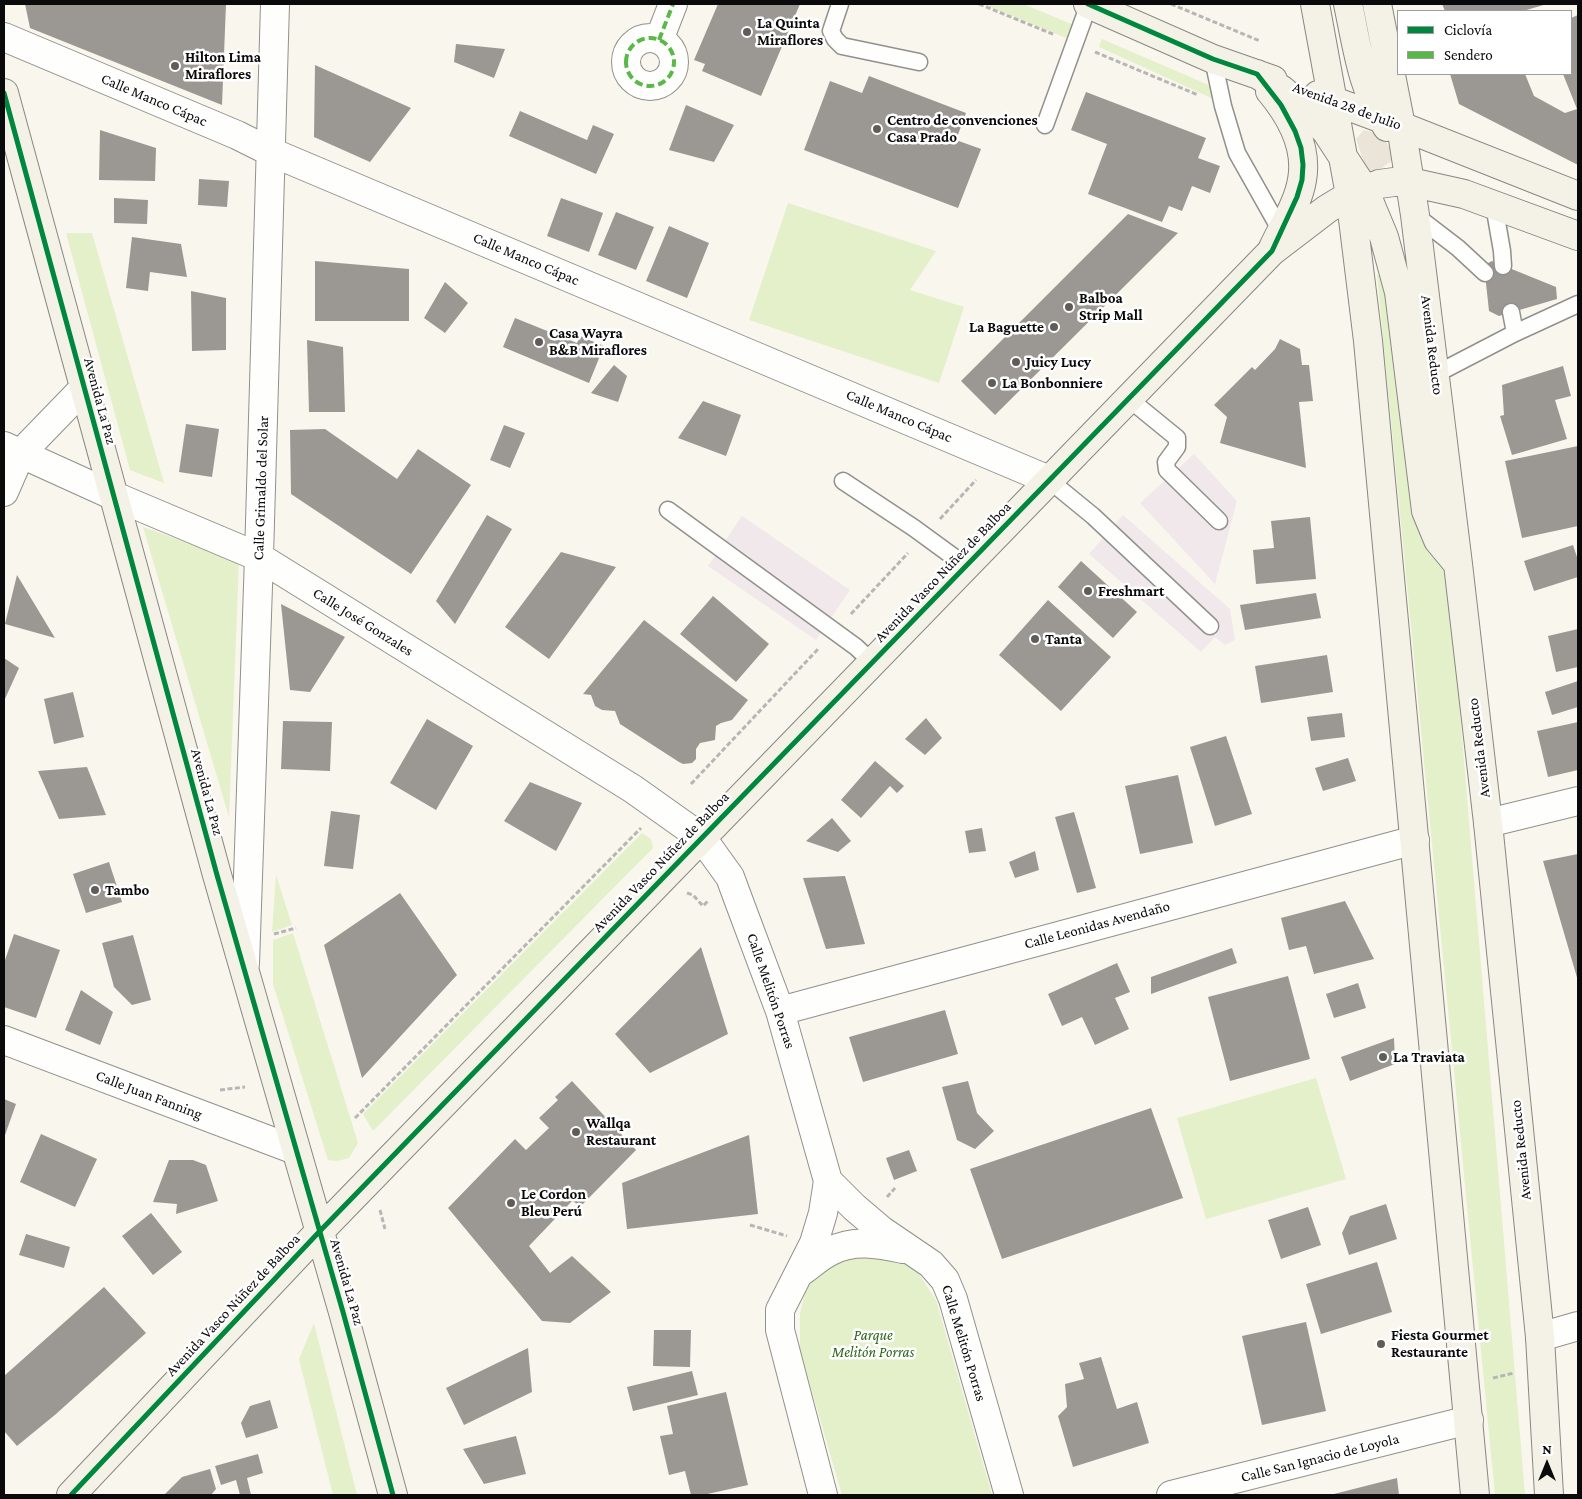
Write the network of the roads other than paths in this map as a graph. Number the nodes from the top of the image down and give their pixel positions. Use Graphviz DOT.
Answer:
graph roads {
  1 [pos="275,4"];
  2 [pos="674,4"];
  3 [pos="840,4"];
  4 [pos="1088,4"];
  5 [pos="1315,4"];
  6 [pos="1348,4"];
  7 [pos="1377,4"];
  8 [pos="4,37"];
  9 [pos="660,40"];
  10 [pos="1213,59"];
  11 [pos="919,62"];
  12 [pos="1257,74"];
  13 [pos="4,93"];
  14 [pos="1334,101"];
  15 [pos="1391,122"];
  16 [pos="1045,125"];
  17 [pos="272,152"];
  18 [pos="1405,154"];
  19 [pos="1342,156"];
  20 [pos="1410,182"];
  21 [pos="1357,192"];
  22 [pos="1464,194"];
  23 [pos="1578,196"];
  24 [pos="1494,205"];
  25 [pos="1415,216"];
  26 [pos="1578,236"];
  27 [pos="1276,241"];
  28 [pos="1502,266"];
  29 [pos="1485,273"];
  30 [pos="1578,304"];
  31 [pos="1511,312"];
  32 [pos="1514,333"];
  33 [pos="1436,374"];
  34 [pos="83,389"];
  35 [pos="1128,398"];
  36 [pos="12,449"];
  37 [pos="1049,480"];
  38 [pos="843,482"];
  39 [pos="4,492"];
  40 [pos="112,495"];
  41 [pos="668,510"];
  42 [pos="1219,521"];
  43 [pos="260,557"];
  44 [pos="1458,564"];
  45 [pos="966,566"];
  46 [pos="1210,626"];
  47 [pos="872,662"];
  48 [pos="1578,801"];
  49 [pos="1488,823"];
  50 [pos="702,838"];
  51 [pos="1415,840"];
  52 [pos="244,973"];
  53 [pos="780,1010"];
  54 [pos="4,1040"];
  55 [pos="295,1150"];
  56 [pos="828,1181"];
  57 [pos="319,1232"];
  58 [pos="912,1251"];
  59 [pos="801,1272"];
  60 [pos="1578,1326"];
  61 [pos="1540,1337"];
  62 [pos="1469,1420"];
  63 [pos="71,1495"];
  64 [pos="393,1495"];
  65 [pos="823,1495"];
  66 [pos="1009,1495"];
  67 [pos="1170,1495"];
  68 [pos="1475,1495"];
  69 [pos="1549,1495"];
  1 -- 17 [label="street, Calle Grimaldo del Solar"];
  2 -- 9 [label="street"];
  3 -- 11 [label="lane"];
  4 -- 10 [label="main road, Avenida 28 de Julio"];
  4 -- 16 [label="lane"];
  5 -- 14 [label="main road"];
  6 -- 15 [label="main road"];
  7 -- 15 [label="main road, Avenida Reducto"];
  8 -- 17 [label="street, Calle Manco Cápac"];
  10 -- 12 [label="main road, Avenida 28 de Julio"];
  10 -- 27 [label="lane"];
  12 -- 14 [label="main road, Avenida 28 de Julio"];
  12 -- 19 [label="main road"];
  12 -- 27 [label="main road"];
  13 -- 34 [label="main road, Avenida La Paz"];
  14 -- 15 [label="main road, Avenida 28 de Julio"];
  14 -- 19 [label="main road"];
  15 -- 18 [label="main road, Avenida Reducto"];
  15 -- 23 [label="main road, Avenida 28 de Julio"];
  17 -- 37 [label="street, Calle Manco Cápac"];
  17 -- 43 [label="street, Calle Grimaldo del Solar"];
  18 -- 20 [label="main road, Avenida Reducto"];
  18 -- 22 [label="main road"];
  19 -- 21 [label="main road"];
  20 -- 21 [label="main road, Avenida Vasco Núñez de Balboa"];
  20 -- 22 [label="main road"];
  20 -- 25 [label="main road, Avenida Reducto"];
  21 -- 27 [label="main road, Avenida Vasco Núñez de Balboa"];
  21 -- 44 [label="main road"];
  21 -- 51 [label="main road"];
  22 -- 24 [label="main road"];
  24 -- 26 [label="main road"];
  24 -- 28 [label="lane"];
  25 -- 29 [label="lane"];
  25 -- 33 [label="main road, Avenida Reducto"];
  27 -- 35 [label="main road, Avenida Vasco Núñez de Balboa"];
  30 -- 32 [label="lane"];
  31 -- 32 [label="lane"];
  32 -- 33 [label="lane"];
  33 -- 44 [label="main road, Avenida Reducto"];
  34 -- 36 [label="street"];
  34 -- 40 [label="main road, Avenida La Paz"];
  35 -- 37 [label="main road, Avenida Vasco Núñez de Balboa"];
  35 -- 42 [label="lane"];
  36 -- 39 [label="street"];
  36 -- 40 [label="street, Calle José Gonzales"];
  37 -- 45 [label="main road, Avenida Vasco Núñez de Balboa"];
  37 -- 46 [label="lane"];
  38 -- 45 [label="lane"];
  40 -- 43 [label="street, Calle José Gonzales"];
  40 -- 52 [label="main road, Avenida La Paz"];
  41 -- 47 [label="lane"];
  43 -- 50 [label="street, Calle José Gonzales"];
  43 -- 52 [label="street, Calle Grimaldo del Solar"];
  44 -- 49 [label="main road, Avenida Reducto"];
  45 -- 47 [label="main road, Avenida Vasco Núñez de Balboa"];
  47 -- 50 [label="main road, Avenida Vasco Núñez de Balboa"];
  48 -- 49 [label="street"];
  49 -- 61 [label="main road, Avenida Reducto"];
  50 -- 53 [label="street, Calle Melitón Porras"];
  50 -- 57 [label="main road, Avenida Vasco Núñez de Balboa"];
  51 -- 53 [label="street, Calle Leonidas Avendaño"];
  51 -- 62 [label="main road"];
  52 -- 55 [label="main road, Avenida La Paz"];
  53 -- 56 [label="street, Calle Melitón Porras"];
  54 -- 55 [label="street, Calle Juan Fanning"];
  55 -- 57 [label="main road, Avenida La Paz"];
  56 -- 58 [label="street, Calle Melitón Porras"];
  56 -- 59 [label="street, Calle Melitón Porras"];
  57 -- 63 [label="main road, Avenida Vasco Núñez de Balboa"];
  57 -- 64 [label="main road, Avenida La Paz"];
  58 -- 59 [label="street"];
  58 -- 66 [label="street, Calle Melitón Porras"];
  59 -- 65 [label="street, Calle Melitón Porras"];
  60 -- 61 [label="street"];
  61 -- 69 [label="main road, Avenida Reducto"];
  62 -- 67 [label="street, Calle San Ignacio de Loyola"];
  62 -- 68 [label="main road"];
}
